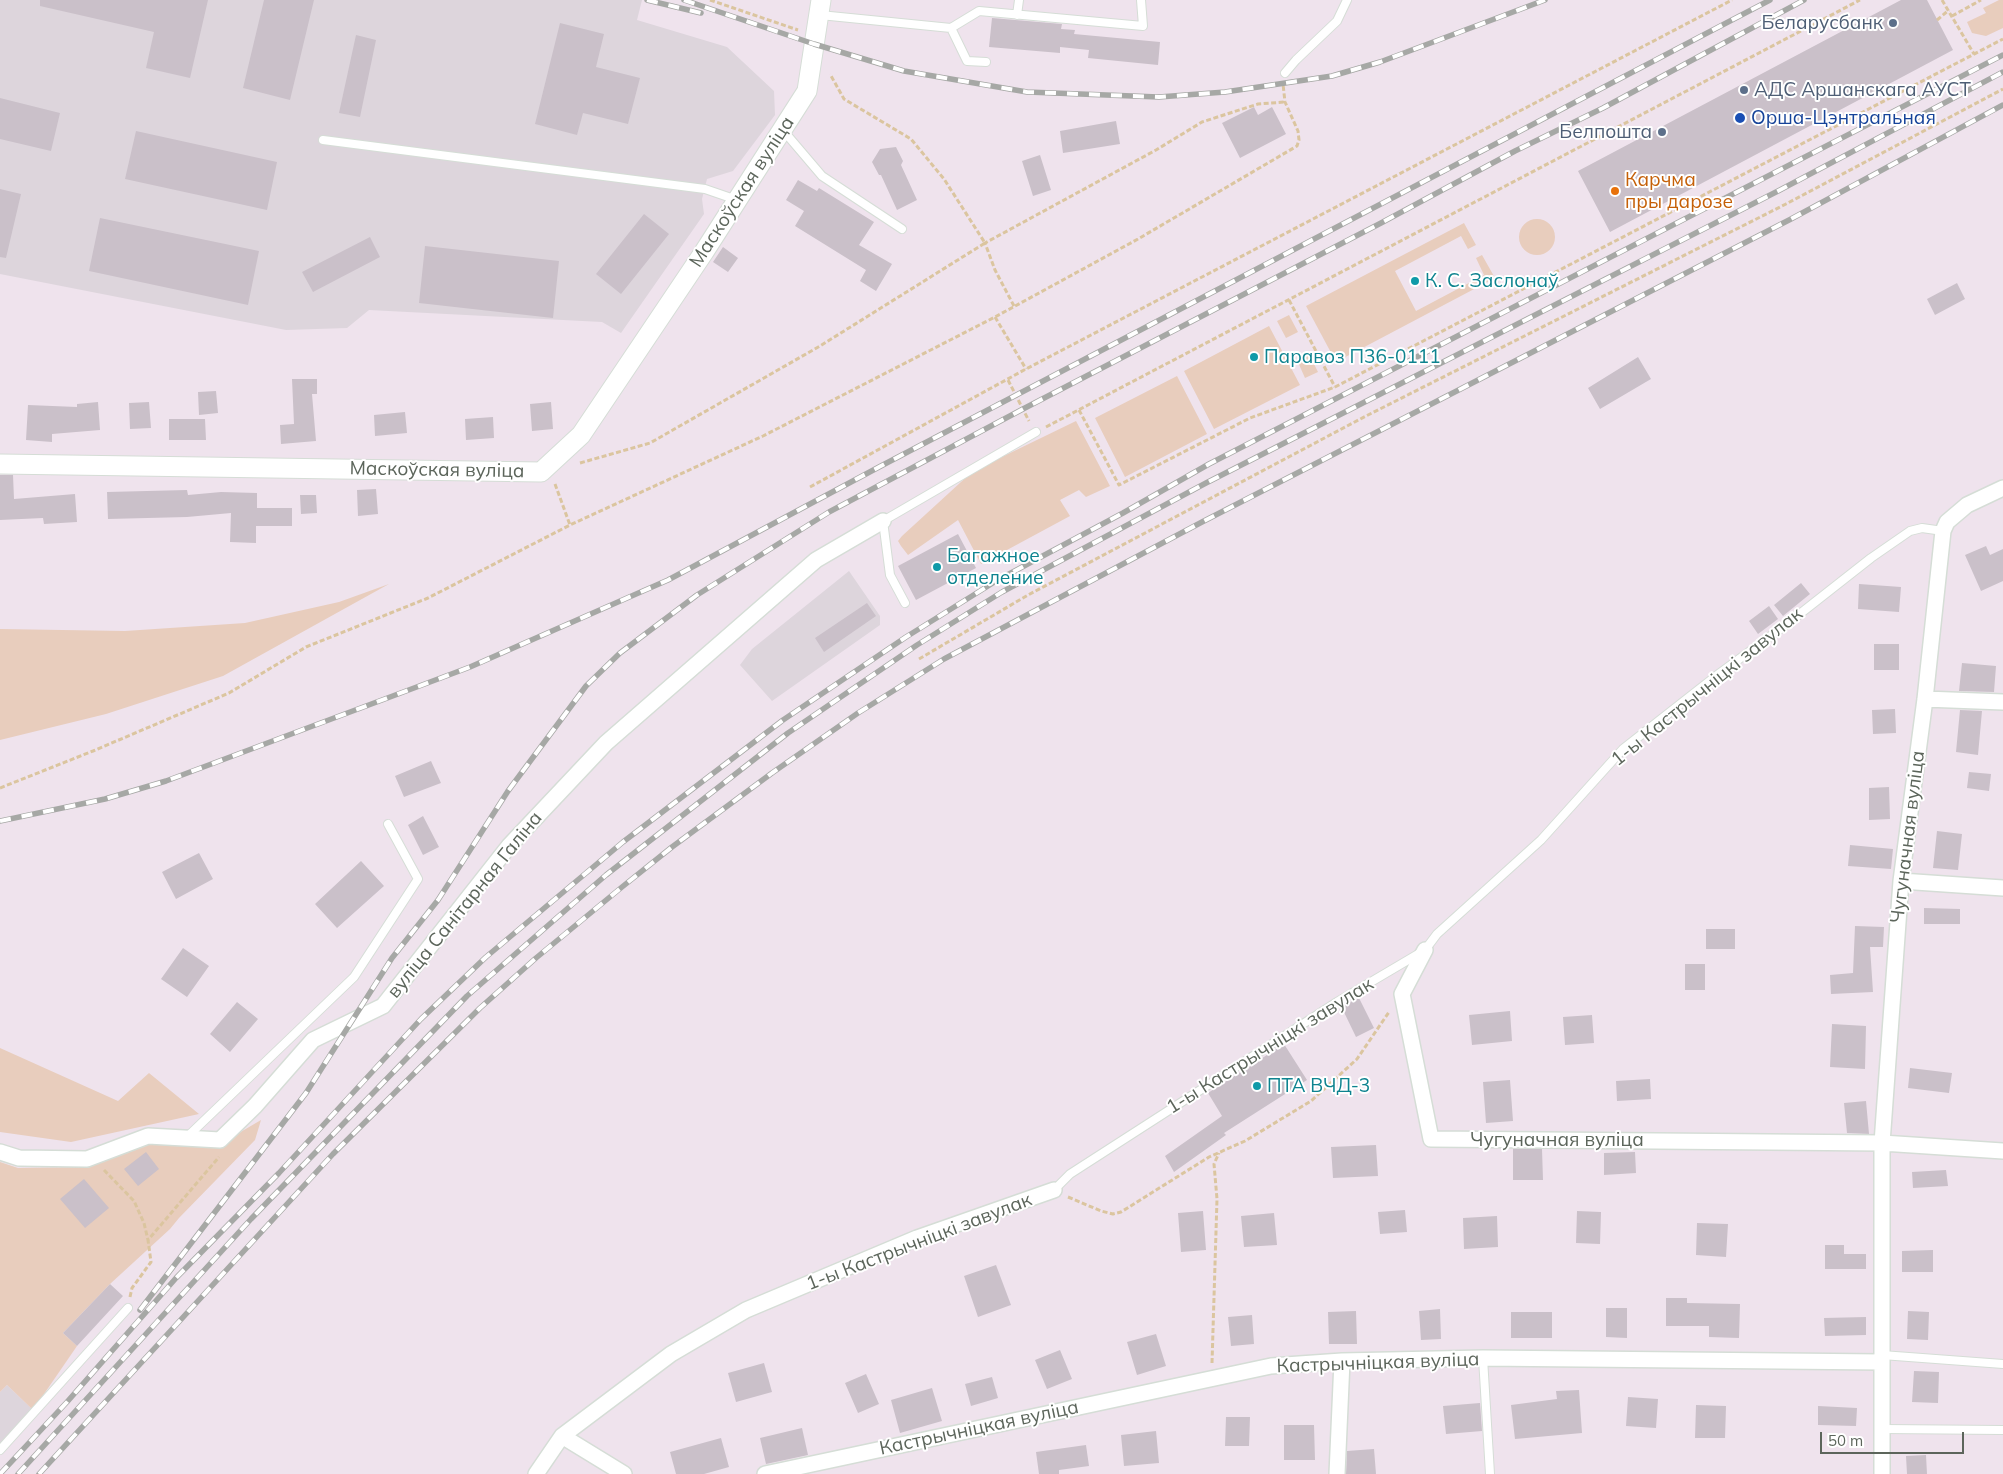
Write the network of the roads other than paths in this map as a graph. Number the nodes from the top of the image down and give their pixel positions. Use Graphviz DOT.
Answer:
graph roads {
  1 [pos="1019,0"];
  2 [pos="1141,0"];
  3 [pos="1347,0"];
  4 [pos="820,8"];
  5 [pos="1017,15"];
  6 [pos="951,28"];
  7 [pos="986,62"];
  8 [pos="1285,73"];
  9 [pos="782,129"];
  10 [pos="322,140"];
  11 [pos="737,200"];
  12 [pos="902,229"];
  13 [pos="1036,432"];
  14 [pos="0,464"];
  15 [pos="2003,488"];
  16 [pos="883,521"];
  17 [pos="1943,531"];
  18 [pos="905,603"];
  19 [pos="1925,699"];
  20 [pos="2003,702"];
  21 [pos="388,824"];
  22 [pos="1901,881"];
  23 [pos="2003,888"];
  24 [pos="1426,950"];
  25 [pos="186,1138"];
  26 [pos="1882,1143"];
  27 [pos="2003,1151"];
  28 [pos="0,1152"];
  29 [pos="1054,1190"];
  30 [pos="128,1308"];
  31 [pos="1483,1358"];
  32 [pos="1881,1359"];
  33 [pos="1342,1360"];
  34 [pos="2003,1364"];
  35 [pos="1882,1429"];
  36 [pos="2003,1430"];
  37 [pos="562,1436"];
  38 [pos="0,1450"];
  39 [pos="536,1474"];
  40 [pos="624,1474"];
  41 [pos="765,1474"];
  42 [pos="1337,1474"];
  43 [pos="1490,1474"];
  44 [pos="1882,1474"];
  1 -- 5 [label="lane"];
  2 -- 5 [label="lane"];
  3 -- 8 [label="lane"];
  4 -- 6 [label="lane"];
  4 -- 9 [label="street, Маскоўская вуліца"];
  5 -- 6 [label="lane"];
  6 -- 7 [label="lane"];
  9 -- 11 [label="street, Маскоўская вуліца"];
  9 -- 12 [label="lane"];
  10 -- 11 [label="lane"];
  11 -- 14 [label="street, Маскоўская вуліца"];
  13 -- 16 [label="lane"];
  15 -- 17 [label="street"];
  16 -- 18 [label="lane"];
  16 -- 25 [label="street, вуліца Санітарная Галіна"];
  17 -- 19 [label="street, Чугуначная вуліца"];
  17 -- 24 [label="lane, 1-ы Кастрычніцкі завулак"];
  19 -- 20 [label="street"];
  19 -- 22 [label="street, Чугуначная вуліца"];
  21 -- 25 [label="lane"];
  22 -- 23 [label="street"];
  22 -- 26 [label="street, Чугуначная вуліца"];
  24 -- 26 [label="street, Чугуначная вуліца"];
  24 -- 29 [label="lane, 1-ы Кастрычніцкі завулак"];
  25 -- 28 [label="street, вуліца Санітарная Галіна"];
  26 -- 27 [label="street"];
  26 -- 32 [label="street, Чугуначная вуліца"];
  29 -- 37 [label="street, 1-ы Кастрычніцкі завулак"];
  30 -- 38 [label="lane"];
  31 -- 32 [label="street, Кастрычніцкая вуліца"];
  31 -- 33 [label="street, Кастрычніцкая вуліца"];
  31 -- 43 [label="lane"];
  32 -- 34 [label="lane"];
  32 -- 35 [label="street, Чугуначная вуліца"];
  33 -- 41 [label="street, Кастрычніцкая вуліца"];
  33 -- 42 [label="street"];
  35 -- 36 [label="lane"];
  35 -- 44 [label="street, Чугуначная вуліца"];
  37 -- 39 [label="street, 1-ы Кастрычніцкі завулак"];
  37 -- 40 [label="street"];
}
